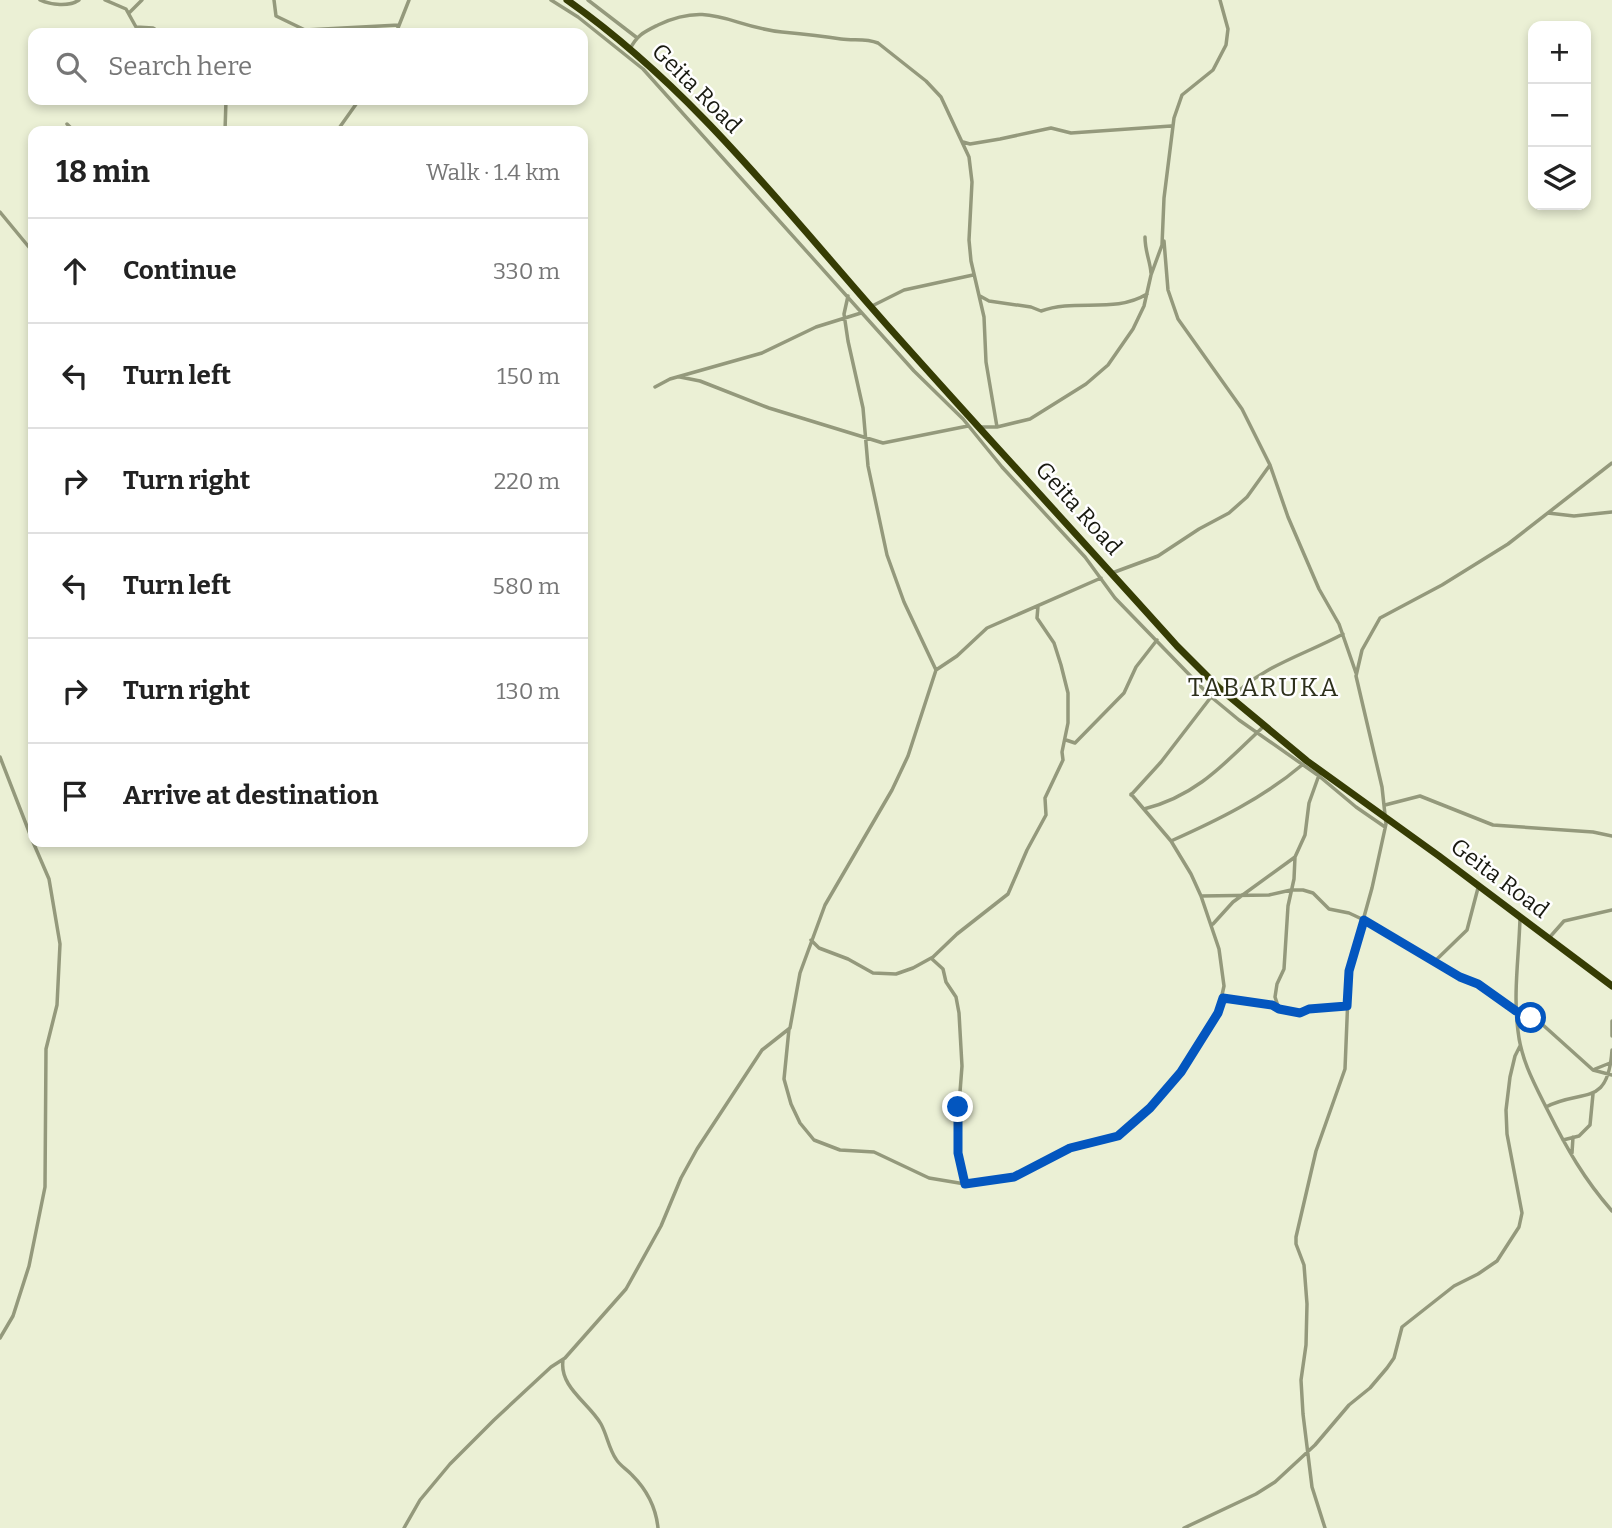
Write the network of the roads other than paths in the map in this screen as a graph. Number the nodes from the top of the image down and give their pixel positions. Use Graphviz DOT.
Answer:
graph roads {
  1 [pos="40,0"];
  2 [pos="79,0"];
  3 [pos="106,0"];
  4 [pos="142,0"];
  5 [pos="274,0"];
  6 [pos="409,0"];
  7 [pos="551,0"];
  8 [pos="567,0"];
  9 [pos="587,0"];
  10 [pos="1220,0"];
  11 [pos="129,13"];
  12 [pos="400,24"];
  13 [pos="153,28"];
  14 [pos="298,28"];
  15 [pos="369,28"];
  16 [pos="398,28"];
  17 [pos="636,37"];
  18 [pos="630,49"];
  19 [pos="226,105"];
  20 [pos="355,105"];
  21 [pos="66,124"];
  22 [pos="68,126"];
  23 [pos="225,126"];
  24 [pos="341,126"];
  25 [pos="1171,126"];
  26 [pos="963,142"];
  27 [pos="0,212"];
  28 [pos="1145,237"];
  29 [pos="1163,239"];
  30 [pos="28,246"];
  31 [pos="973,275"];
  32 [pos="1151,275"];
  33 [pos="1147,294"];
  34 [pos="848,296"];
  35 [pos="980,296"];
  36 [pos="872,306"];
  37 [pos="861,313"];
  38 [pos="845,318"];
  39 [pos="680,377"];
  40 [pos="655,387"];
  41 [pos="968,426"];
  42 [pos="980,427"];
  43 [pos="997,427"];
  44 [pos="864,437"];
  45 [pos="1612,463"];
  46 [pos="1270,465"];
  47 [pos="1612,512"];
  48 [pos="1548,513"];
  49 [pos="1112,573"];
  50 [pos="1101,578"];
  51 [pos="1038,605"];
  52 [pos="1343,634"];
  53 [pos="1157,640"];
  54 [pos="936,670"];
  55 [pos="1356,676"];
  56 [pos="1218,687"];
  57 [pos="1210,696"];
  58 [pos="1231,698"];
  59 [pos="1264,726"];
  60 [pos="1257,733"];
  61 [pos="1066,740"];
  62 [pos="0,757"];
  63 [pos="1305,762"];
  64 [pos="1320,774"];
  65 [pos="1385,805"];
  66 [pos="1144,809"];
  67 [pos="1386,817"];
  68 [pos="1385,827"];
  69 [pos="28,829"];
  70 [pos="1612,836"];
  71 [pos="1171,841"];
  72 [pos="35,847"];
  73 [pos="1295,857"];
  74 [pos="1478,887"];
  75 [pos="1291,890"];
  76 [pos="1244,895"];
  77 [pos="1201,896"];
  78 [pos="1612,911"];
  79 [pos="1520,918"];
  80 [pos="1364,920"];
  81 [pos="1212,925"];
  82 [pos="1548,939"];
  83 [pos="811,940"];
  84 [pos="932,958"];
  85 [pos="1435,961"];
  86 [pos="1612,986"];
  87 [pos="1223,998"];
  88 [pos="1347,1006"];
  89 [pos="1279,1009"];
  90 [pos="1516,1011"];
  91 [pos="1612,1021"];
  92 [pos="790,1028"];
  93 [pos="1612,1036"];
  94 [pos="1520,1046"];
  95 [pos="1612,1051"];
  96 [pos="1611,1062"];
  97 [pos="1593,1070"];
  98 [pos="1610,1074"];
  99 [pos="1593,1094"];
  100 [pos="1546,1107"];
  101 [pos="1573,1138"];
  102 [pos="1563,1140"];
  103 [pos="1572,1155"];
  104 [pos="965,1184"];
  105 [pos="1612,1211"];
  106 [pos="0,1338"];
  107 [pos="563,1360"];
  108 [pos="1309,1451"];
  109 [pos="404,1528"];
  110 [pos="658,1528"];
  111 [pos="1184,1528"];
  112 [pos="1325,1528"];
  1 -- 2 [label="street"];
  3 -- 11 [label="street"];
  4 -- 11 [label="street"];
  5 -- 14 [label="street"];
  6 -- 12 [label="street"];
  7 -- 34 [label="street"];
  8 -- 18 [label="highway, Geita Road"];
  9 -- 17 [label="street"];
  10 -- 25 [label="street"];
  11 -- 13 [label="street"];
  12 -- 15 [label="street"];
  12 -- 16 [label="street"];
  17 -- 18 [label="street"];
  17 -- 26 [label="street"];
  18 -- 36 [label="highway, Geita Road"];
  19 -- 23 [label="street"];
  20 -- 24 [label="street"];
  21 -- 22 [label="street"];
  25 -- 26 [label="street"];
  25 -- 29 [label="street"];
  26 -- 31 [label="street"];
  27 -- 30 [label="street"];
  28 -- 32 [label="street"];
  29 -- 32 [label="street"];
  29 -- 46 [label="street"];
  31 -- 35 [label="street"];
  31 -- 36 [label="street"];
  32 -- 33 [label="street"];
  33 -- 35 [label="street"];
  33 -- 43 [label="street"];
  34 -- 37 [label="street"];
  34 -- 38 [label="street"];
  35 -- 43 [label="street"];
  36 -- 42 [label="highway, Geita Road"];
  37 -- 38 [label="street"];
  37 -- 41 [label="street"];
  38 -- 39 [label="street"];
  38 -- 44 [label="street"];
  39 -- 40 [label="street"];
  39 -- 44 [label="street"];
  41 -- 44 [label="street"];
  41 -- 50 [label="street"];
  42 -- 43 [label="street"];
  42 -- 49 [label="highway, Geita Road"];
  44 -- 54 [label="street"];
  45 -- 48 [label="street"];
  46 -- 49 [label="street"];
  46 -- 52 [label="street"];
  47 -- 48 [label="street"];
  48 -- 55 [label="street"];
  49 -- 56 [label="highway, Geita Road"];
  50 -- 51 [label="street"];
  50 -- 53 [label="street"];
  51 -- 54 [label="street"];
  51 -- 61 [label="street"];
  52 -- 55 [label="street"];
  52 -- 58 [label="street"];
  53 -- 57 [label="street"];
  53 -- 61 [label="street"];
  54 -- 83 [label="street"];
  55 -- 65 [label="street"];
  56 -- 57 [label="street"];
  56 -- 58 [label="highway, Geita Road"];
  57 -- 60 [label="street"];
  57 -- 66 [label="street"];
  58 -- 59 [label="highway, Geita Road"];
  59 -- 60 [label="street"];
  59 -- 63 [label="highway, Geita Road"];
  60 -- 63 [label="street"];
  60 -- 66 [label="street"];
  61 -- 84 [label="street"];
  62 -- 69 [label="street"];
  63 -- 64 [label="highway, Geita Road"];
  63 -- 71 [label="street"];
  64 -- 67 [label="highway, Geita Road"];
  64 -- 68 [label="street"];
  64 -- 73 [label="street"];
  65 -- 67 [label="street"];
  65 -- 70 [label="street"];
  66 -- 71 [label="street"];
  67 -- 68 [label="street"];
  67 -- 74 [label="highway, Geita Road"];
  68 -- 80 [label="street"];
  71 -- 77 [label="street"];
  72 -- 106 [label="street"];
  73 -- 75 [label="street"];
  73 -- 76 [label="street"];
  74 -- 79 [label="highway, Geita Road"];
  74 -- 85 [label="street"];
  75 -- 76 [label="street"];
  75 -- 80 [label="street"];
  75 -- 89 [label="street"];
  76 -- 77 [label="street"];
  76 -- 81 [label="street"];
  77 -- 81 [label="street"];
  78 -- 82 [label="street"];
  79 -- 82 [label="highway, Geita Road"];
  79 -- 90 [label="street"];
  80 -- 85 [label="street"];
  80 -- 88 [label="street"];
  81 -- 87 [label="street"];
  82 -- 86 [label="highway, Geita Road"];
  83 -- 84 [label="street"];
  83 -- 92 [label="street"];
  84 -- 104 [label="street"];
  85 -- 90 [label="street"];
  87 -- 89 [label="street"];
  87 -- 104 [label="street"];
  88 -- 89 [label="street"];
  88 -- 108 [label="street"];
  90 -- 94 [label="street"];
  90 -- 97 [label="street"];
  91 -- 93 [label="street"];
  92 -- 104 [label="street"];
  92 -- 107 [label="street"];
  94 -- 100 [label="street"];
  94 -- 108 [label="street"];
  95 -- 96 [label="street"];
  96 -- 97 [label="street"];
  96 -- 98 [label="street"];
  97 -- 98 [label="street"];
  98 -- 99 [label="street"];
  99 -- 100 [label="street"];
  99 -- 101 [label="street"];
  100 -- 102 [label="street"];
  101 -- 102 [label="street"];
  101 -- 103 [label="street"];
  102 -- 103 [label="street"];
  103 -- 105 [label="street"];
  107 -- 109 [label="street"];
  107 -- 110 [label="street"];
  108 -- 111 [label="street"];
  108 -- 112 [label="street"];
}
